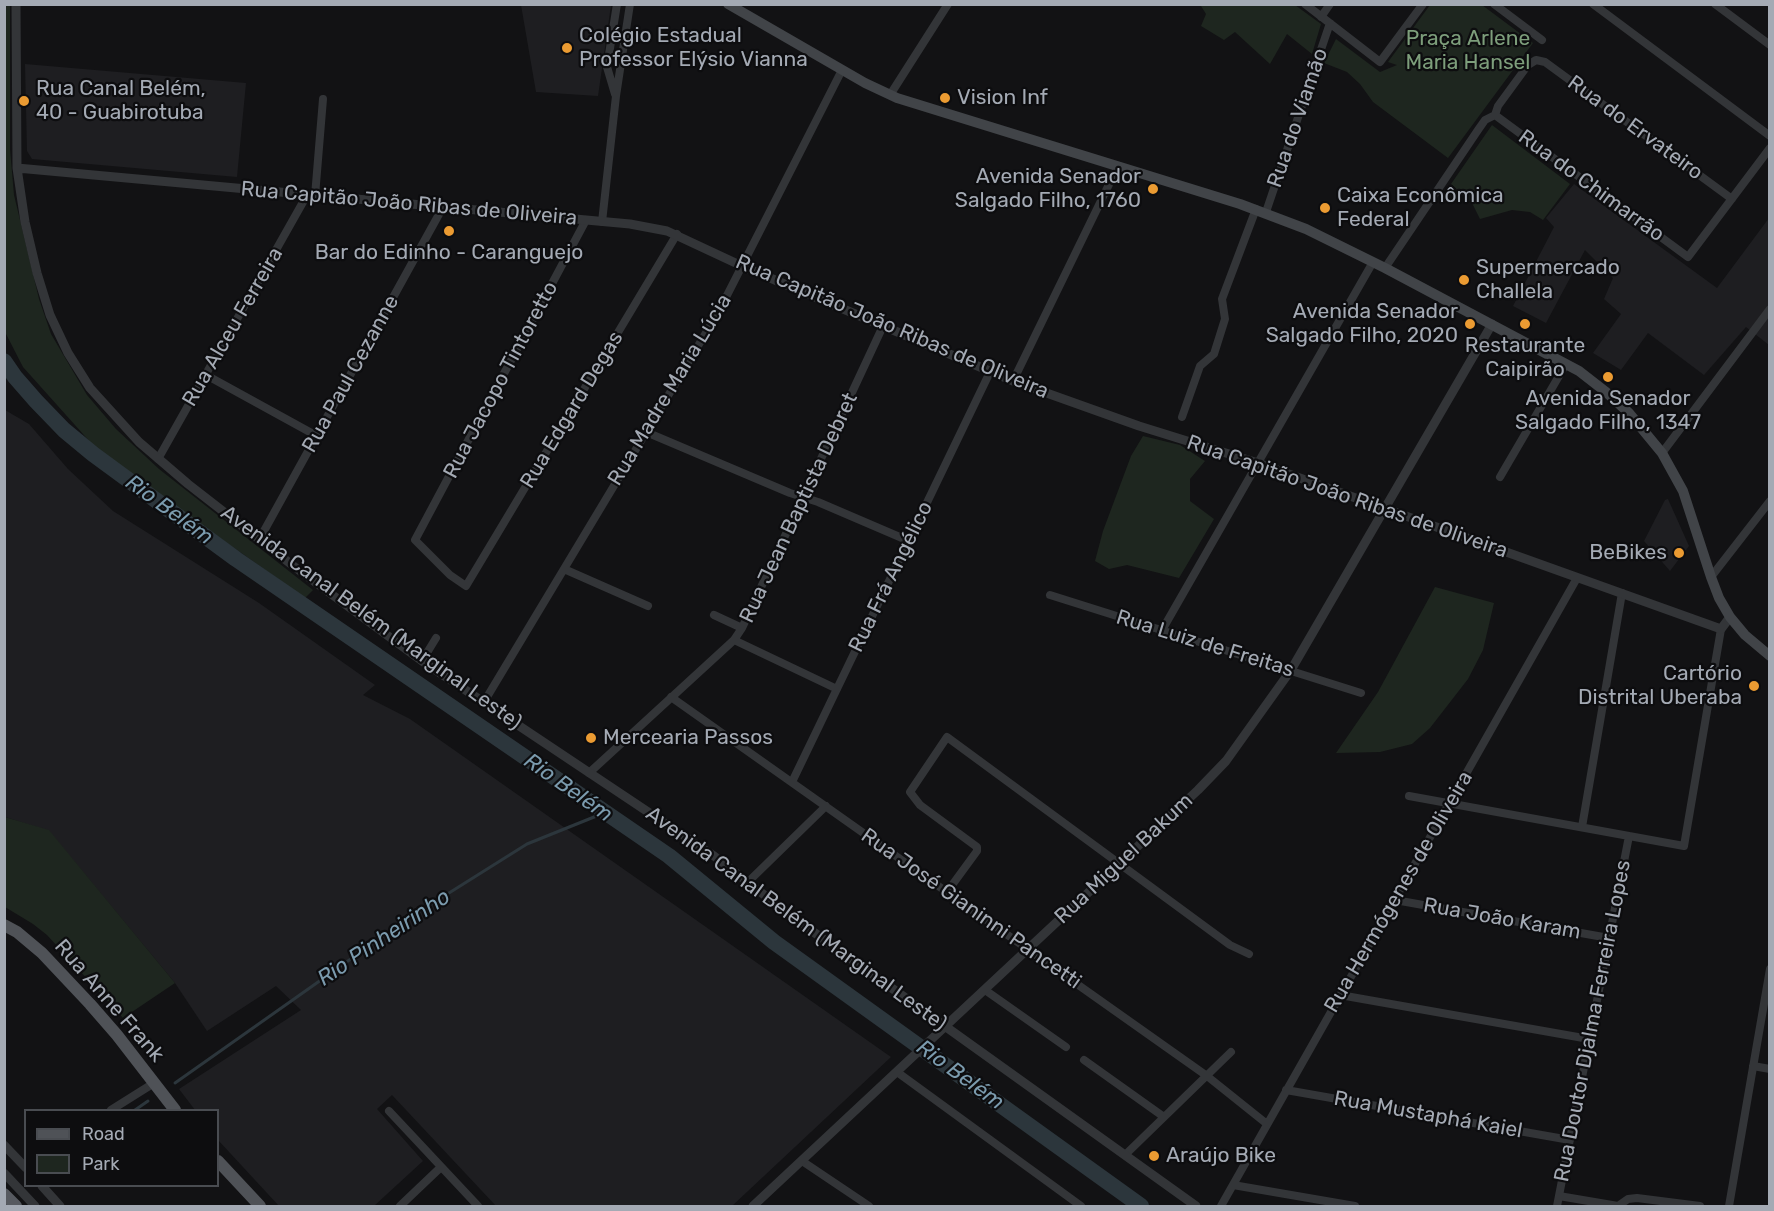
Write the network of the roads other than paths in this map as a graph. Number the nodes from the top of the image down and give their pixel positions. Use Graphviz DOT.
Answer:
graph roads {
  1 [pos="16,4"];
  2 [pos="617,4"];
  3 [pos="630,4"];
  4 [pos="728,4"];
  5 [pos="948,4"];
  6 [pos="1305,4"];
  7 [pos="1330,4"];
  8 [pos="1423,4"];
  9 [pos="1494,4"];
  10 [pos="1593,4"];
  11 [pos="1715,4"];
  12 [pos="1321,17"];
  13 [pos="1330,23"];
  14 [pos="1542,40"];
  15 [pos="1770,45"];
  16 [pos="842,70"];
  17 [pos="890,95"];
  18 [pos="616,96"];
  19 [pos="323,99"];
  20 [pos="1495,115"];
  21 [pos="1770,136"];
  22 [pos="1770,148"];
  23 [pos="1118,166"];
  24 [pos="17,168"];
  25 [pos="311,196"];
  26 [pos="1732,199"];
  27 [pos="443,207"];
  28 [pos="1261,210"];
  29 [pos="586,220"];
  30 [pos="602,222"];
  31 [pos="678,234"];
  32 [pos="1373,262"];
  33 [pos="742,266"];
  34 [pos="1385,268"];
  35 [pos="1770,309"];
  36 [pos="1492,324"];
  37 [pos="883,326"];
  38 [pos="1566,364"];
  39 [pos="990,372"];
  40 [pos="206,375"];
  41 [pos="1013,381"];
  42 [pos="1182,417"];
  43 [pos="646,432"];
  44 [pos="317,436"];
  45 [pos="1662,453"];
  46 [pos="158,459"];
  47 [pos="1258,463"];
  48 [pos="1500,477"];
  49 [pos="804,498"];
  50 [pos="1770,501"];
  51 [pos="1385,508"];
  52 [pos="259,540"];
  53 [pos="909,541"];
  54 [pos="564,569"];
  55 [pos="1711,577"];
  56 [pos="1577,578"];
  57 [pos="466,586"];
  58 [pos="1622,593"];
  59 [pos="1050,595"];
  60 [pos="648,606"];
  61 [pos="714,615"];
  62 [pos="1730,617"];
  63 [pos="742,628"];
  64 [pos="1721,629"];
  65 [pos="1161,632"];
  66 [pos="436,638"];
  67 [pos="734,640"];
  68 [pos="1770,656"];
  69 [pos="423,661"];
  70 [pos="1292,670"];
  71 [pos="837,689"];
  72 [pos="1361,693"];
  73 [pos="671,697"];
  74 [pos="484,702"];
  75 [pos="589,773"];
  76 [pos="792,782"];
  77 [pos="1408,796"];
  78 [pos="1449,804"];
  79 [pos="826,806"];
  80 [pos="1582,827"];
  81 [pos="1629,836"];
  82 [pos="1120,863"];
  83 [pos="748,882"];
  84 [pos="947,892"];
  85 [pos="1395,900"];
  86 [pos="4,925"];
  87 [pos="1609,938"];
  88 [pos="1028,950"];
  89 [pos="1249,954"];
  90 [pos="1770,969"];
  91 [pos="985,990"];
  92 [pos="1340,995"];
  93 [pos="942,1030"];
  94 [pos="1589,1039"];
  95 [pos="1066,1047"];
  96 [pos="1232,1053"];
  97 [pos="1084,1060"];
  98 [pos="1753,1066"];
  99 [pos="1770,1068"];
  100 [pos="897,1072"];
  101 [pos="1207,1076"];
  102 [pos="154,1083"];
  103 [pos="1286,1090"];
  104 [pos="113,1109"];
  105 [pos="174,1109"];
  106 [pos="389,1112"];
  107 [pos="1164,1117"];
  108 [pos="1267,1124"];
  109 [pos="1570,1140"];
  110 [pos="4,1145"];
  111 [pos="1125,1155"];
  112 [pos="802,1161"];
  113 [pos="219,1162"];
  114 [pos="24,1166"];
  115 [pos="441,1167"];
  116 [pos="4,1173"];
  117 [pos="1233,1185"];
  118 [pos="44,1187"];
  119 [pos="4,1194"];
  120 [pos="1559,1196"];
  121 [pos="1075,1205"];
  122 [pos="1340,1205"];
  123 [pos="16,1206"];
  124 [pos="35,1206"];
  125 [pos="60,1206"];
  126 [pos="260,1206"];
  127 [pos="400,1206"];
  128 [pos="478,1206"];
  129 [pos="753,1206"];
  130 [pos="869,1206"];
  131 [pos="1196,1206"];
  132 [pos="1221,1206"];
  133 [pos="1355,1206"];
  134 [pos="1557,1206"];
  135 [pos="1618,1206"];
  136 [pos="1700,1206"];
  137 [pos="1729,1206"];
  1 -- 24 [label="street, Avenida Canal Belém (Marginal Leste)"];
  2 -- 18 [label="street"];
  3 -- 18 [label="street"];
  4 -- 16 [label="main road"];
  5 -- 17 [label="street"];
  6 -- 12 [label="street"];
  7 -- 12 [label="street, Rua do Viamão"];
  8 -- 13 [label="street"];
  9 -- 14 [label="street"];
  10 -- 21 [label="street"];
  11 -- 15 [label="street"];
  12 -- 13 [label="street"];
  13 -- 28 [label="street, Rua do Viamão"];
  16 -- 17 [label="main road"];
  16 -- 33 [label="street, Rua Madre Maria Lúcia"];
  17 -- 23 [label="main road"];
  18 -- 30 [label="street"];
  19 -- 25 [label="street, Rua Alceu Ferreira"];
  20 -- 26 [label="street, Rua do Ervateiro"];
  20 -- 26 [label="street, Rua do Chimarrão"];
  20 -- 34 [label="street"];
  22 -- 26 [label="street"];
  23 -- 28 [label="main road"];
  23 -- 41 [label="street"];
  24 -- 25 [label="street, Rua Capitão João Ribas de Oliveira"];
  24 -- 46 [label="street, Avenida Canal Belém (Marginal Leste)"];
  25 -- 27 [label="street, Rua Capitão João Ribas de Oliveira"];
  25 -- 40 [label="street, Rua Alceu Ferreira"];
  27 -- 29 [label="street, Rua Capitão João Ribas de Oliveira"];
  27 -- 44 [label="street, Rua Paul Cezanne"];
  28 -- 32 [label="main road"];
  28 -- 42 [label="street, Rua do Viamão"];
  29 -- 30 [label="street, Rua Capitão João Ribas de Oliveira"];
  29 -- 57 [label="street, Rua Jacopo Tintoretto"];
  30 -- 31 [label="street, Rua Capitão João Ribas de Oliveira"];
  31 -- 33 [label="street, Rua Capitão João Ribas de Oliveira"];
  31 -- 57 [label="street, Rua Edgard Degas"];
  32 -- 34 [label="main road"];
  32 -- 47 [label="street"];
  33 -- 37 [label="street, Rua Capitão João Ribas de Oliveira"];
  33 -- 43 [label="street, Rua Madre Maria Lúcia"];
  34 -- 36 [label="main road"];
  35 -- 45 [label="street"];
  36 -- 38 [label="main road"];
  36 -- 51 [label="street, Rua Miguel Bakum"];
  37 -- 39 [label="street, Rua Capitão João Ribas de Oliveira"];
  37 -- 49 [label="street, Rua Jean Baptista Debret"];
  38 -- 45 [label="main road"];
  38 -- 48 [label="street"];
  39 -- 41 [label="street, Rua Capitão João Ribas de Oliveira"];
  39 -- 53 [label="street, Rua Frá Angélico"];
  40 -- 44 [label="street"];
  40 -- 46 [label="street, Rua Alceu Ferreira"];
  41 -- 47 [label="street, Rua Capitão João Ribas de Oliveira"];
  43 -- 49 [label="street"];
  43 -- 54 [label="street, Rua Madre Maria Lúcia"];
  44 -- 52 [label="street, Rua Paul Cezanne"];
  45 -- 55 [label="main road"];
  46 -- 52 [label="street, Avenida Canal Belém (Marginal Leste)"];
  47 -- 51 [label="street, Rua Capitão João Ribas de Oliveira"];
  47 -- 65 [label="street"];
  49 -- 53 [label="street"];
  49 -- 63 [label="street, Rua Jean Baptista Debret"];
  50 -- 55 [label="street"];
  51 -- 56 [label="street, Rua Capitão João Ribas de Oliveira"];
  51 -- 70 [label="street, Rua Miguel Bakum"];
  52 -- 69 [label="street, Avenida Canal Belém (Marginal Leste)"];
  53 -- 71 [label="street, Rua Frá Angélico"];
  54 -- 60 [label="street"];
  54 -- 74 [label="street, Rua Madre Maria Lúcia"];
  55 -- 62 [label="main road"];
  56 -- 58 [label="street, Rua Capitão João Ribas de Oliveira"];
  56 -- 78 [label="street, Rua Hermógenes de Oliveira"];
  58 -- 64 [label="street, Rua Capitão João Ribas de Oliveira"];
  58 -- 80 [label="street"];
  59 -- 65 [label="street, Rua Luiz de Freitas"];
  61 -- 63 [label="street"];
  62 -- 64 [label="street"];
  62 -- 68 [label="main road"];
  63 -- 67 [label="street, Rua Jean Baptista Debret"];
  64 -- 81 [label="street"];
  65 -- 70 [label="street, Rua Luiz de Freitas"];
  66 -- 69 [label="street"];
  67 -- 71 [label="street"];
  67 -- 73 [label="street, Rua Jean Baptista Debret"];
  69 -- 74 [label="street, Avenida Canal Belém (Marginal Leste)"];
  70 -- 72 [label="street, Rua Luiz de Freitas"];
  70 -- 82 [label="street, Rua Miguel Bakum"];
  71 -- 76 [label="street, Rua Frá Angélico"];
  73 -- 75 [label="street, Rua Jean Baptista Debret"];
  73 -- 76 [label="street, Rua José Gianinni Pancetti"];
  74 -- 75 [label="street, Avenida Canal Belém (Marginal Leste)"];
  75 -- 83 [label="street, Avenida Canal Belém (Marginal Leste)"];
  76 -- 79 [label="street, Rua José Gianinni Pancetti"];
  77 -- 78 [label="street"];
  78 -- 80 [label="street"];
  78 -- 85 [label="street, Rua Hermógenes de Oliveira"];
  79 -- 83 [label="street"];
  79 -- 84 [label="street, Rua José Gianinni Pancetti"];
  80 -- 81 [label="street"];
  81 -- 87 [label="street, Rua Doutor Djalma Ferreira Lopes"];
  82 -- 84 [label="street"];
  82 -- 88 [label="street, Rua Miguel Bakum"];
  82 -- 89 [label="street"];
  83 -- 93 [label="street, Avenida Canal Belém (Marginal Leste)"];
  84 -- 88 [label="street, Rua José Gianinni Pancetti"];
  85 -- 87 [label="street, Rua João Karam"];
  85 -- 92 [label="street, Rua Hermógenes de Oliveira"];
  86 -- 102 [label="main road, Rua Anne Frank"];
  87 -- 94 [label="street, Rua Doutor Djalma Ferreira Lopes"];
  88 -- 91 [label="street, Rua Miguel Bakum"];
  88 -- 101 [label="street, Rua José Gianinni Pancetti"];
  90 -- 98 [label="street"];
  91 -- 93 [label="street, Rua Miguel Bakum"];
  91 -- 95 [label="street"];
  92 -- 94 [label="street"];
  92 -- 103 [label="street, Rua Hermógenes de Oliveira"];
  93 -- 100 [label="street, Rua Miguel Bakum"];
  93 -- 111 [label="street, Avenida Canal Belém (Marginal Leste)"];
  94 -- 109 [label="street, Rua Doutor Djalma Ferreira Lopes"];
  96 -- 101 [label="street"];
  97 -- 107 [label="street"];
  98 -- 99 [label="street"];
  98 -- 137 [label="street"];
  100 -- 112 [label="street, Rua Miguel Bakum"];
  100 -- 121 [label="street"];
  101 -- 107 [label="street"];
  101 -- 108 [label="street, Rua José Gianinni Pancetti"];
  102 -- 104 [label="street"];
  102 -- 105 [label="main road, Rua Anne Frank"];
  103 -- 108 [label="street, Rua Hermógenes de Oliveira"];
  103 -- 109 [label="street, Rua Mustaphá Kaiel"];
  106 -- 115 [label="street"];
  107 -- 111 [label="street"];
  108 -- 117 [label="street, Rua Hermógenes de Oliveira"];
  109 -- 120 [label="street, Rua Doutor Djalma Ferreira Lopes"];
  110 -- 114 [label="street"];
  111 -- 131 [label="street, Avenida Canal Belém (Marginal Leste)"];
  112 -- 129 [label="street, Rua Miguel Bakum"];
  112 -- 130 [label="street"];
  113 -- 126 [label="main road"];
  115 -- 127 [label="street"];
  115 -- 128 [label="street"];
  116 -- 124 [label="street"];
  117 -- 122 [label="street"];
  117 -- 132 [label="street, Rua Hermógenes de Oliveira"];
  118 -- 125 [label="street"];
  119 -- 123 [label="highway"];
  120 -- 134 [label="street, Rua Doutor Djalma Ferreira Lopes"];
  120 -- 135 [label="street"];
  122 -- 133 [label="street"];
  135 -- 136 [label="street"];
}
